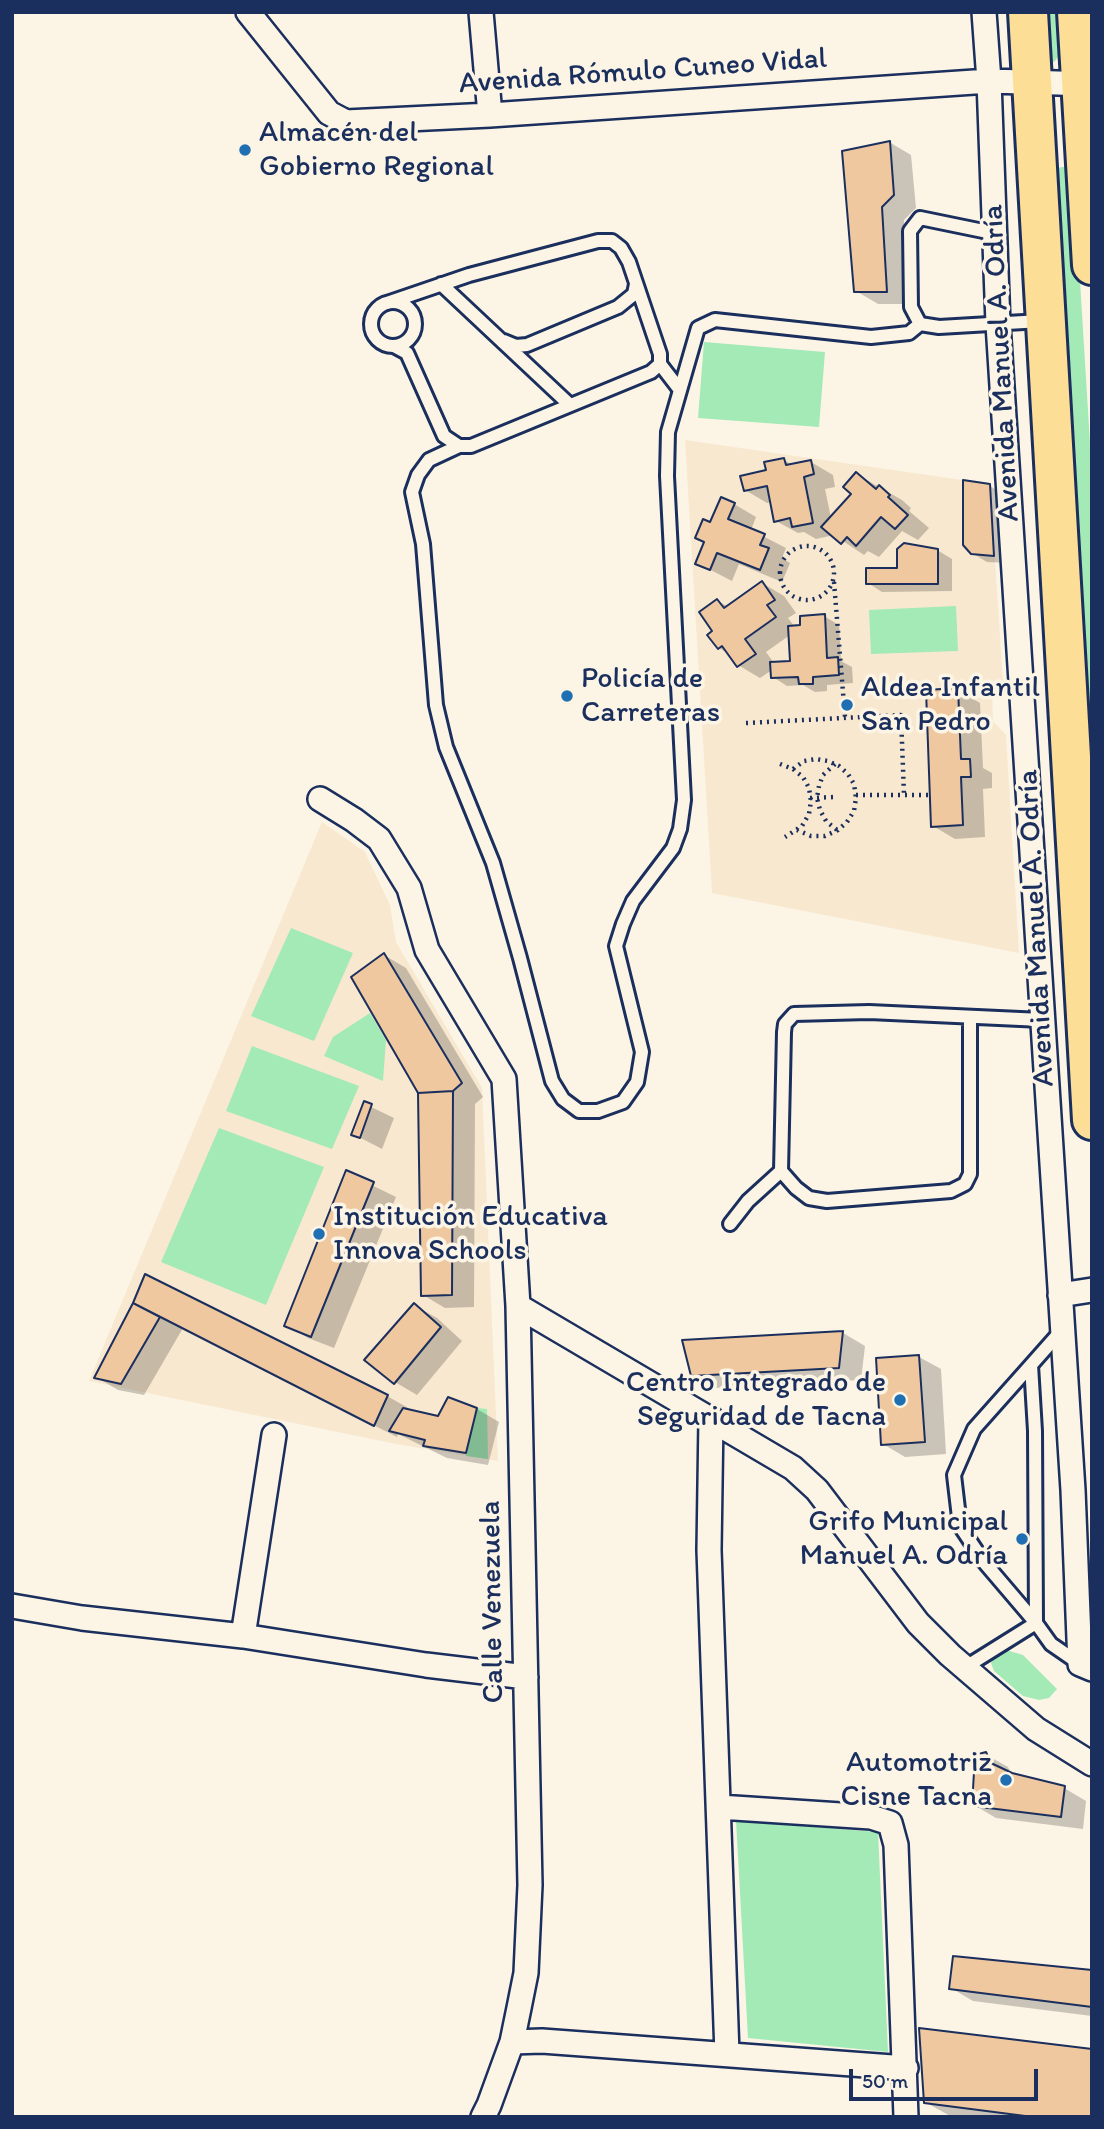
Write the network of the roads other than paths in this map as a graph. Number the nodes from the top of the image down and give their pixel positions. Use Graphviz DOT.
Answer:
graph roads {
  1 [pos="248,12"];
  2 [pos="481,12"];
  3 [pos="984,12"];
  4 [pos="1028,12"];
  5 [pos="1077,12"];
  6 [pos="989,81"];
  7 [pos="1032,81"];
  8 [pos="1087,83"];
  9 [pos="490,115"];
  10 [pos="993,233"];
  11 [pos="1092,265"];
  12 [pos="441,284"];
  13 [pos="636,284"];
  14 [pos="414,293"];
  15 [pos="387,303"];
  16 [pos="618,307"];
  17 [pos="409,310"];
  18 [pos="647,316"];
  19 [pos="1046,321"];
  20 [pos="920,324"];
  21 [pos="998,324"];
  22 [pos="410,337"];
  23 [pos="501,340"];
  24 [pos="527,345"];
  25 [pos="394,346"];
  26 [pos="407,354"];
  27 [pos="523,361"];
  28 [pos="660,364"];
  29 [pos="680,390"];
  30 [pos="570,405"];
  31 [pos="459,446"];
  32 [pos="320,799"];
  33 [pos="971,1017"];
  34 [pos="1042,1020"];
  35 [pos="1089,1024"];
  36 [pos="1092,1120"];
  37 [pos="781,1171"];
  38 [pos="730,1224"];
  39 [pos="1092,1290"];
  40 [pos="1060,1296"];
  41 [pos="517,1306"];
  42 [pos="1062,1329"];
  43 [pos="1031,1365"];
  44 [pos="710,1418"];
  45 [pos="274,1436"];
  46 [pos="12,1606"];
  47 [pos="1036,1623"];
  48 [pos="243,1636"];
  49 [pos="1086,1667"];
  50 [pos="964,1668"];
  51 [pos="526,1677"];
  52 [pos="1092,1764"];
  53 [pos="719,1807"];
  54 [pos="512,2042"];
  55 [pos="727,2054"];
  56 [pos="906,2068"];
  57 [pos="482,2117"];
  58 [pos="906,2117"];
  1 -- 9 [label="street, Avenida Rómulo Cuneo Vidal"];
  2 -- 9 [label="street"];
  3 -- 6 [label="street, Avenida Manuel A. Odría"];
  4 -- 7 [label="highway, Avenida Manuel A. Odría"];
  5 -- 8 [label="highway"];
  6 -- 7 [label="street, Avenida Rómulo Cuneo Vidal"];
  6 -- 9 [label="street, Avenida Rómulo Cuneo Vidal"];
  6 -- 10 [label="street, Avenida Manuel A. Odría"];
  7 -- 8 [label="street, Avenida Rómulo Cuneo Vidal"];
  7 -- 19 [label="highway, Avenida Manuel A. Odría"];
  8 -- 11 [label="highway"];
  10 -- 20 [label="lane"];
  10 -- 21 [label="street, Avenida Manuel A. Odría"];
  12 -- 13 [label="lane"];
  12 -- 14 [label="lane"];
  12 -- 23 [label="lane"];
  13 -- 16 [label="lane"];
  13 -- 18 [label="lane"];
  14 -- 15 [label="lane"];
  14 -- 17 [label="lane"];
  15 -- 17 [label="lane"];
  15 -- 25 [label="lane"];
  16 -- 18 [label="lane"];
  16 -- 24 [label="lane"];
  17 -- 22 [label="lane"];
  18 -- 28 [label="lane"];
  19 -- 21 [label="lane"];
  19 -- 35 [label="highway, Avenida Manuel A. Odría"];
  20 -- 21 [label="lane"];
  20 -- 29 [label="lane"];
  21 -- 34 [label="street, Avenida Manuel A. Odría"];
  22 -- 25 [label="lane"];
  22 -- 26 [label="lane"];
  23 -- 24 [label="lane"];
  23 -- 27 [label="lane"];
  24 -- 27 [label="lane"];
  25 -- 26 [label="lane"];
  26 -- 31 [label="lane"];
  27 -- 30 [label="lane"];
  28 -- 29 [label="lane"];
  28 -- 30 [label="lane"];
  29 -- 31 [label="lane"];
  30 -- 31 [label="lane"];
  32 -- 41 [label="street, Calle Venezuela"];
  33 -- 34 [label="lane"];
  33 -- 37 [label="lane"];
  33 -- 37 [label="lane"];
  34 -- 35 [label="street"];
  34 -- 40 [label="street, Avenida Manuel A. Odría"];
  35 -- 36 [label="highway, Avenida Manuel A. Odría"];
  37 -- 38 [label="lane"];
  39 -- 40 [label="street"];
  40 -- 42 [label="street, Avenida Manuel A. Odría"];
  41 -- 44 [label="street"];
  41 -- 51 [label="street, Calle Venezuela"];
  42 -- 43 [label="lane"];
  42 -- 49 [label="street, Avenida Manuel A. Odría"];
  43 -- 47 [label="lane"];
  43 -- 47 [label="lane"];
  44 -- 50 [label="street"];
  44 -- 53 [label="street"];
  45 -- 48 [label="street"];
  46 -- 48 [label="street"];
  47 -- 49 [label="lane"];
  47 -- 50 [label="lane"];
  48 -- 51 [label="street"];
  50 -- 52 [label="street"];
  51 -- 54 [label="street, Calle Venezuela"];
  53 -- 55 [label="street"];
  53 -- 56 [label="street"];
  54 -- 55 [label="street"];
  54 -- 57 [label="street, Calle Venezuela"];
  55 -- 56 [label="street"];
  56 -- 58 [label="street"];
}
